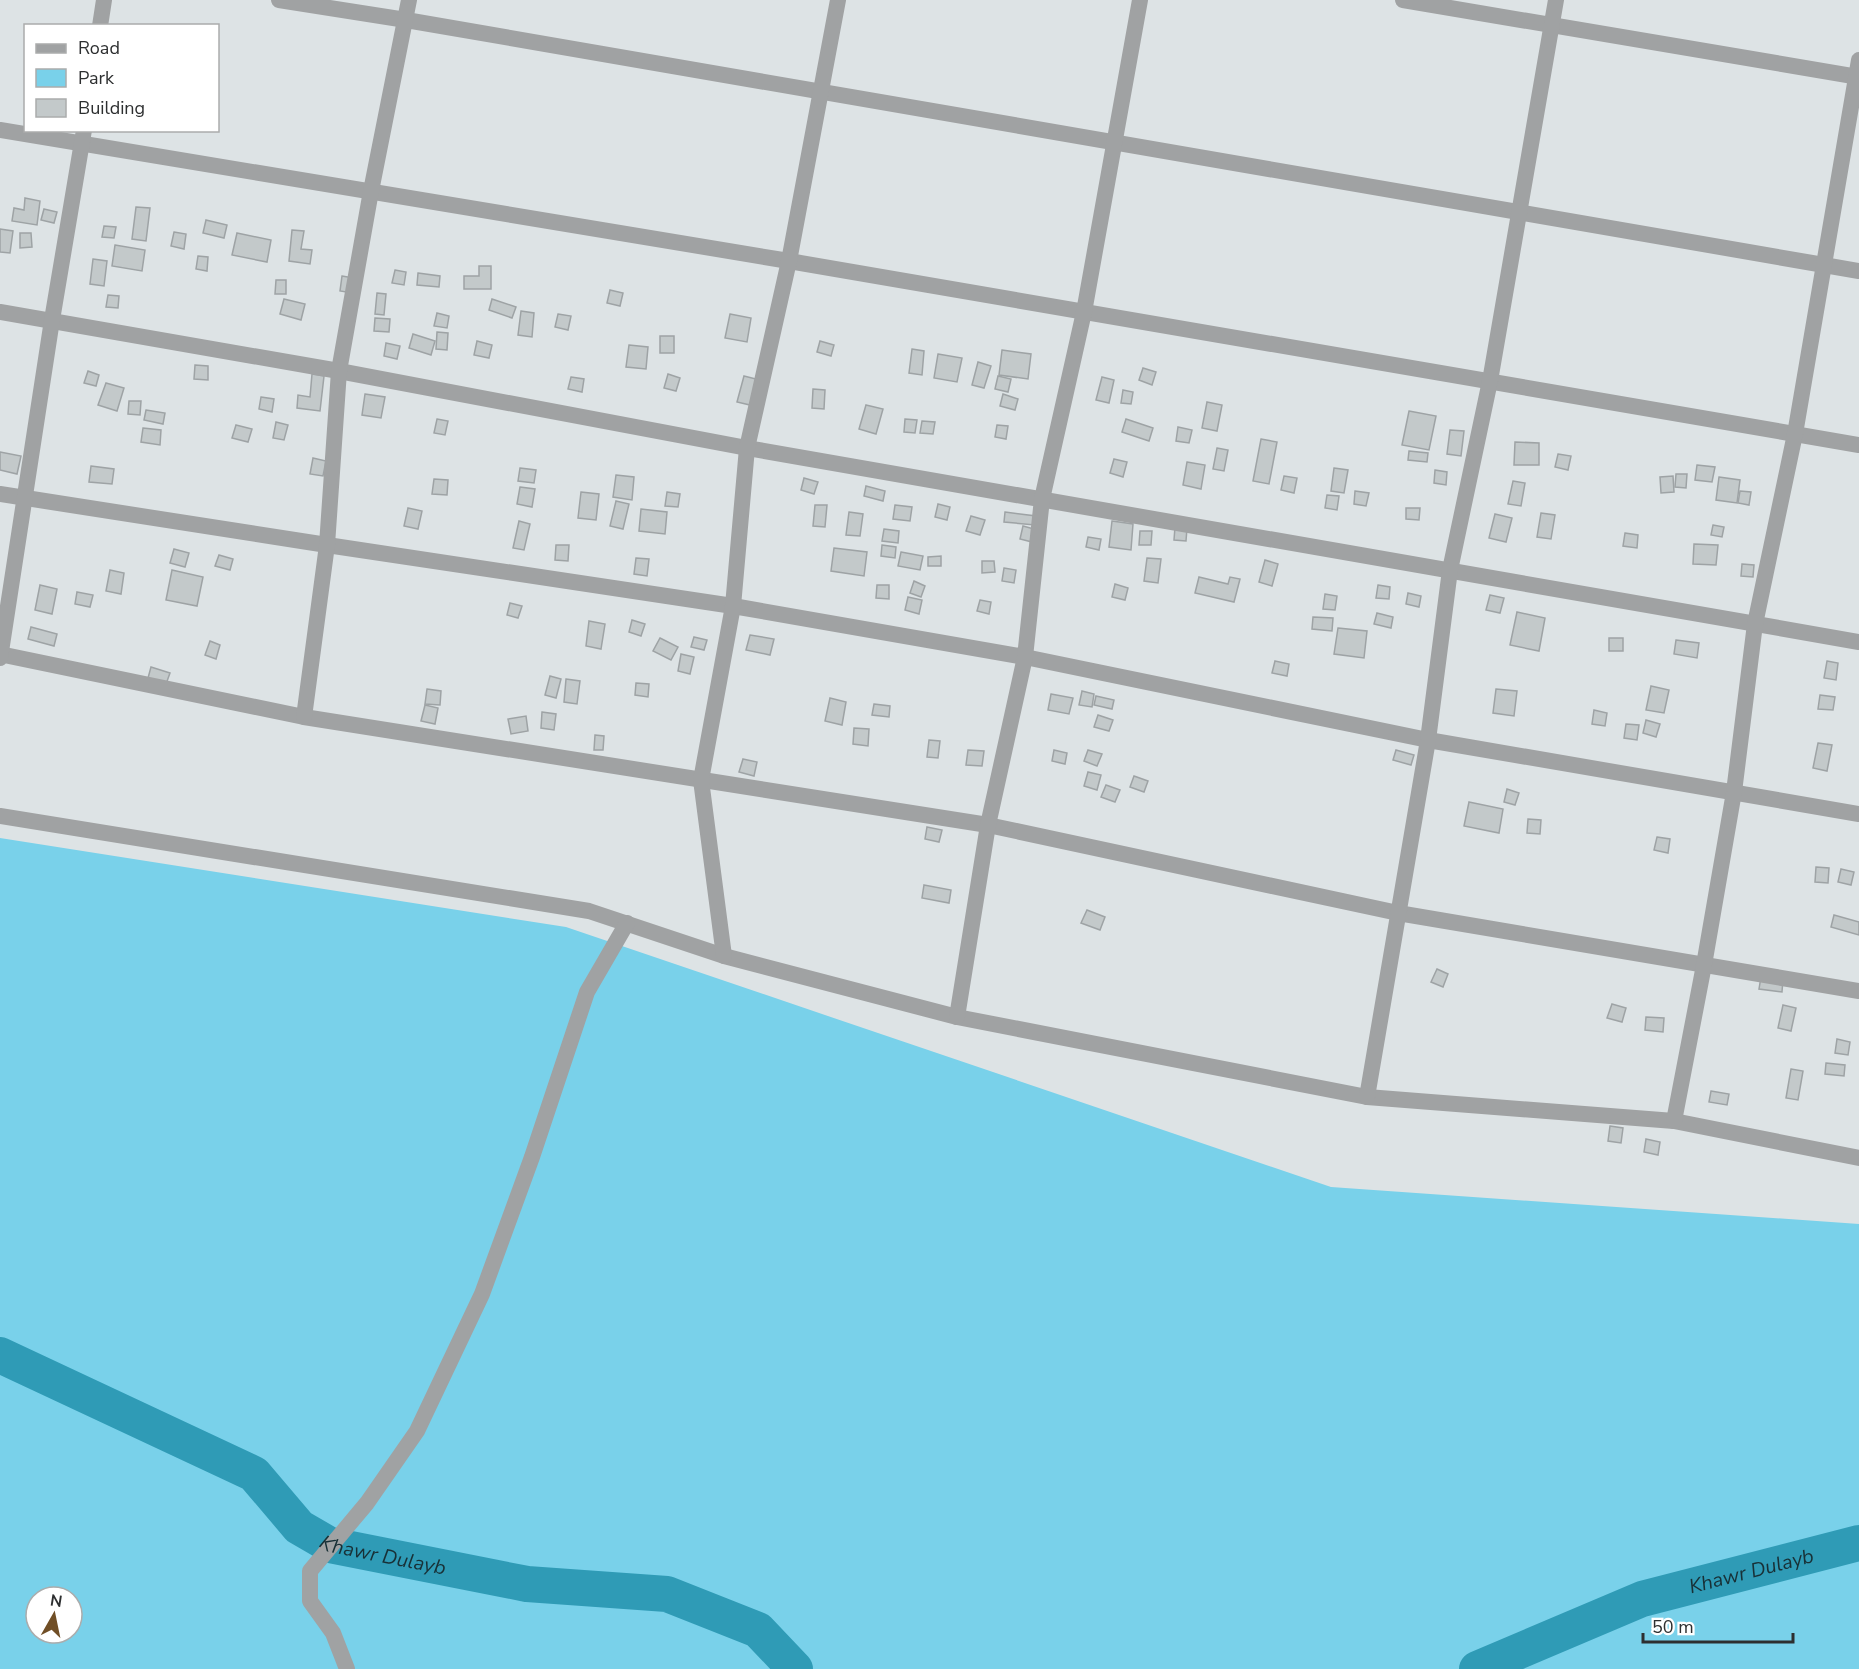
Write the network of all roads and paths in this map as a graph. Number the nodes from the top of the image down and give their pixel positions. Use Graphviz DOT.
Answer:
graph roads {
  1 [pos="104,0"];
  2 [pos="279,0"];
  3 [pos="409,0"];
  4 [pos="838,0"];
  5 [pos="1140,0"];
  6 [pos="1403,0"];
  7 [pos="1556,0"];
  8 [pos="406,20"];
  9 [pos="100,24"];
  10 [pos="1552,25"];
  11 [pos="1858,71"];
  12 [pos="821,92"];
  13 [pos="0,130"];
  14 [pos="83,137"];
  15 [pos="1114,142"];
  16 [pos="371,191"];
  17 [pos="1520,212"];
  18 [pos="789,261"];
  19 [pos="1824,265"];
  20 [pos="1859,271"];
  21 [pos="0,312"];
  22 [pos="1084,312"];
  23 [pos="52,320"];
  24 [pos="339,371"];
  25 [pos="1490,381"];
  26 [pos="1795,434"];
  27 [pos="1859,445"];
  28 [pos="747,448"];
  29 [pos="0,494"];
  30 [pos="25,499"];
  31 [pos="1042,499"];
  32 [pos="327,545"];
  33 [pos="1450,570"];
  34 [pos="733,606"];
  35 [pos="1755,624"];
  36 [pos="1859,642"];
  37 [pos="0,655"];
  38 [pos="1025,657"];
  39 [pos="304,717"];
  40 [pos="1428,740"];
  41 [pos="701,780"];
  42 [pos="1734,792"];
  43 [pos="1859,814"];
  44 [pos="0,816"];
  45 [pos="988,825"];
  46 [pos="1398,914"];
  47 [pos="627,923"];
  48 [pos="724,956"];
  49 [pos="1704,965"];
  50 [pos="1859,991"];
  51 [pos="957,1017"];
  52 [pos="1367,1097"];
  53 [pos="1674,1121"];
  54 [pos="1859,1158"];
  55 [pos="347,1669"];
  1 -- 9 [label="street"];
  2 -- 8 [label="street"];
  3 -- 8 [label="street"];
  4 -- 12 [label="street"];
  5 -- 15 [label="street"];
  6 -- 10 [label="street"];
  7 -- 10 [label="street"];
  8 -- 12 [label="street"];
  8 -- 16 [label="street"];
  10 -- 11 [label="street"];
  10 -- 17 [label="street"];
  11 -- 19 [label="street"];
  12 -- 15 [label="street"];
  12 -- 18 [label="street"];
  13 -- 14 [label="street"];
  14 -- 16 [label="street"];
  14 -- 23 [label="street"];
  15 -- 17 [label="street"];
  15 -- 22 [label="street"];
  16 -- 18 [label="street"];
  16 -- 24 [label="street"];
  17 -- 19 [label="street"];
  17 -- 25 [label="street"];
  18 -- 22 [label="street"];
  18 -- 28 [label="street"];
  19 -- 20 [label="street"];
  19 -- 26 [label="street"];
  21 -- 23 [label="street"];
  22 -- 25 [label="street"];
  22 -- 31 [label="street"];
  23 -- 24 [label="street"];
  23 -- 30 [label="street"];
  24 -- 28 [label="street"];
  24 -- 32 [label="street"];
  25 -- 26 [label="street"];
  25 -- 33 [label="street"];
  26 -- 27 [label="street"];
  26 -- 35 [label="street"];
  28 -- 31 [label="street"];
  28 -- 34 [label="street"];
  29 -- 30 [label="street"];
  30 -- 32 [label="street"];
  30 -- 37 [label="street"];
  31 -- 33 [label="street"];
  31 -- 38 [label="street"];
  32 -- 34 [label="street"];
  32 -- 39 [label="street"];
  33 -- 35 [label="street"];
  33 -- 40 [label="street"];
  34 -- 38 [label="street"];
  34 -- 41 [label="street"];
  35 -- 36 [label="street"];
  35 -- 42 [label="street"];
  37 -- 39 [label="street"];
  38 -- 40 [label="street"];
  38 -- 45 [label="street"];
  39 -- 41 [label="street"];
  40 -- 42 [label="street"];
  40 -- 46 [label="street"];
  41 -- 45 [label="street"];
  41 -- 48 [label="street"];
  42 -- 43 [label="street"];
  42 -- 49 [label="street"];
  44 -- 47 [label="street"];
  45 -- 46 [label="street"];
  45 -- 51 [label="street"];
  46 -- 49 [label="street"];
  46 -- 52 [label="street"];
  47 -- 48 [label="street"];
  47 -- 55 [label="street"];
  48 -- 51 [label="street"];
  49 -- 50 [label="street"];
  49 -- 53 [label="street"];
  51 -- 52 [label="street"];
  52 -- 53 [label="street"];
  53 -- 54 [label="street"];
}
